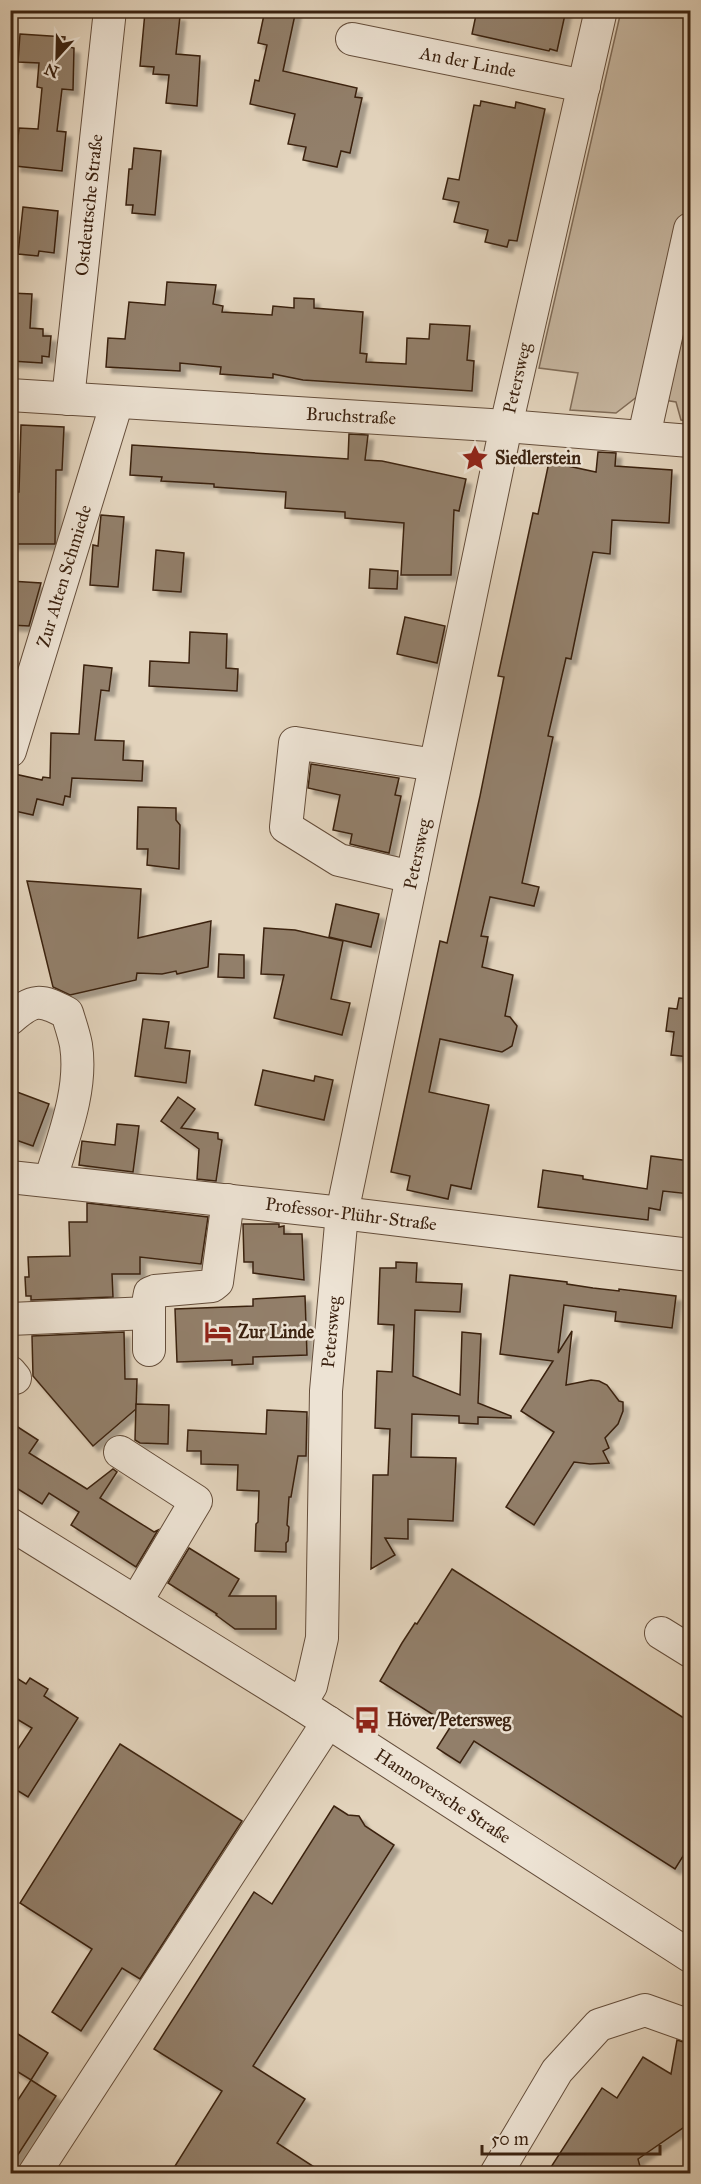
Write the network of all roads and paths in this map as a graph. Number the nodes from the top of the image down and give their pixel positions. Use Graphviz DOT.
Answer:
graph roads {
  1 [pos="110,10"];
  2 [pos="601,10"];
  3 [pos="352,39"];
  4 [pos="584,86"];
  5 [pos="690,229"];
  6 [pos="10,395"];
  7 [pos="68,399"];
  8 [pos="117,402"];
  9 [pos="506,426"];
  10 [pos="644,436"];
  11 [pos="690,441"];
  12 [pos="10,751"];
  13 [pos="435,765"];
  14 [pos="412,877"];
  15 [pos="10,1019"];
  16 [pos="10,1177"];
  17 [pos="50,1181"];
  18 [pos="228,1200"];
  19 [pos="342,1213"];
  20 [pos="690,1255"];
  21 [pos="149,1313"];
  22 [pos="10,1319"];
  23 [pos="149,1350"];
  24 [pos="120,1452"];
  25 [pos="10,1524"];
  26 [pos="136,1602"];
  27 [pos="661,1633"];
  28 [pos="690,1651"];
  29 [pos="300,1704"];
  30 [pos="327,1722"];
  31 [pos="690,1956"];
  32 [pos="690,2026"];
  33 [pos="34,2174"];
  34 [pos="496,2174"];
  1 -- 7 [label="street, Ostdeutsche Straße"];
  2 -- 4 [label="street, Petersweg"];
  3 -- 4 [label="street, An der Linde"];
  4 -- 9 [label="street, Petersweg"];
  5 -- 10 [label="street"];
  6 -- 7 [label="street, Bruchstraße"];
  7 -- 8 [label="street, Bruchstraße"];
  8 -- 9 [label="street, Bruchstraße"];
  8 -- 12 [label="street, Zur Alten Schmiede"];
  9 -- 10 [label="street, Bruchstraße"];
  9 -- 13 [label="street, Petersweg"];
  10 -- 11 [label="street, Bruchstraße"];
  13 -- 14 [label="street, Petersweg"];
  13 -- 14 [label="street"];
  14 -- 19 [label="street, Petersweg"];
  15 -- 17 [label="street"];
  16 -- 17 [label="street, Professor-Plühr-Straße"];
  17 -- 18 [label="street, Professor-Plühr-Straße"];
  18 -- 19 [label="street, Professor-Plühr-Straße"];
  18 -- 21 [label="street"];
  19 -- 20 [label="street, Professor-Plühr-Straße"];
  19 -- 29 [label="street, Petersweg"];
  21 -- 22 [label="street"];
  21 -- 23 [label="street"];
  24 -- 26 [label="street"];
  25 -- 26 [label="street, Hannoversche Straße"];
  26 -- 29 [label="street, Hannoversche Straße"];
  27 -- 28 [label="street"];
  29 -- 30 [label="street, Hannoversche Straße"];
  30 -- 31 [label="street, Hannoversche Straße"];
  30 -- 33 [label="street"];
  32 -- 34 [label="street"];
}
